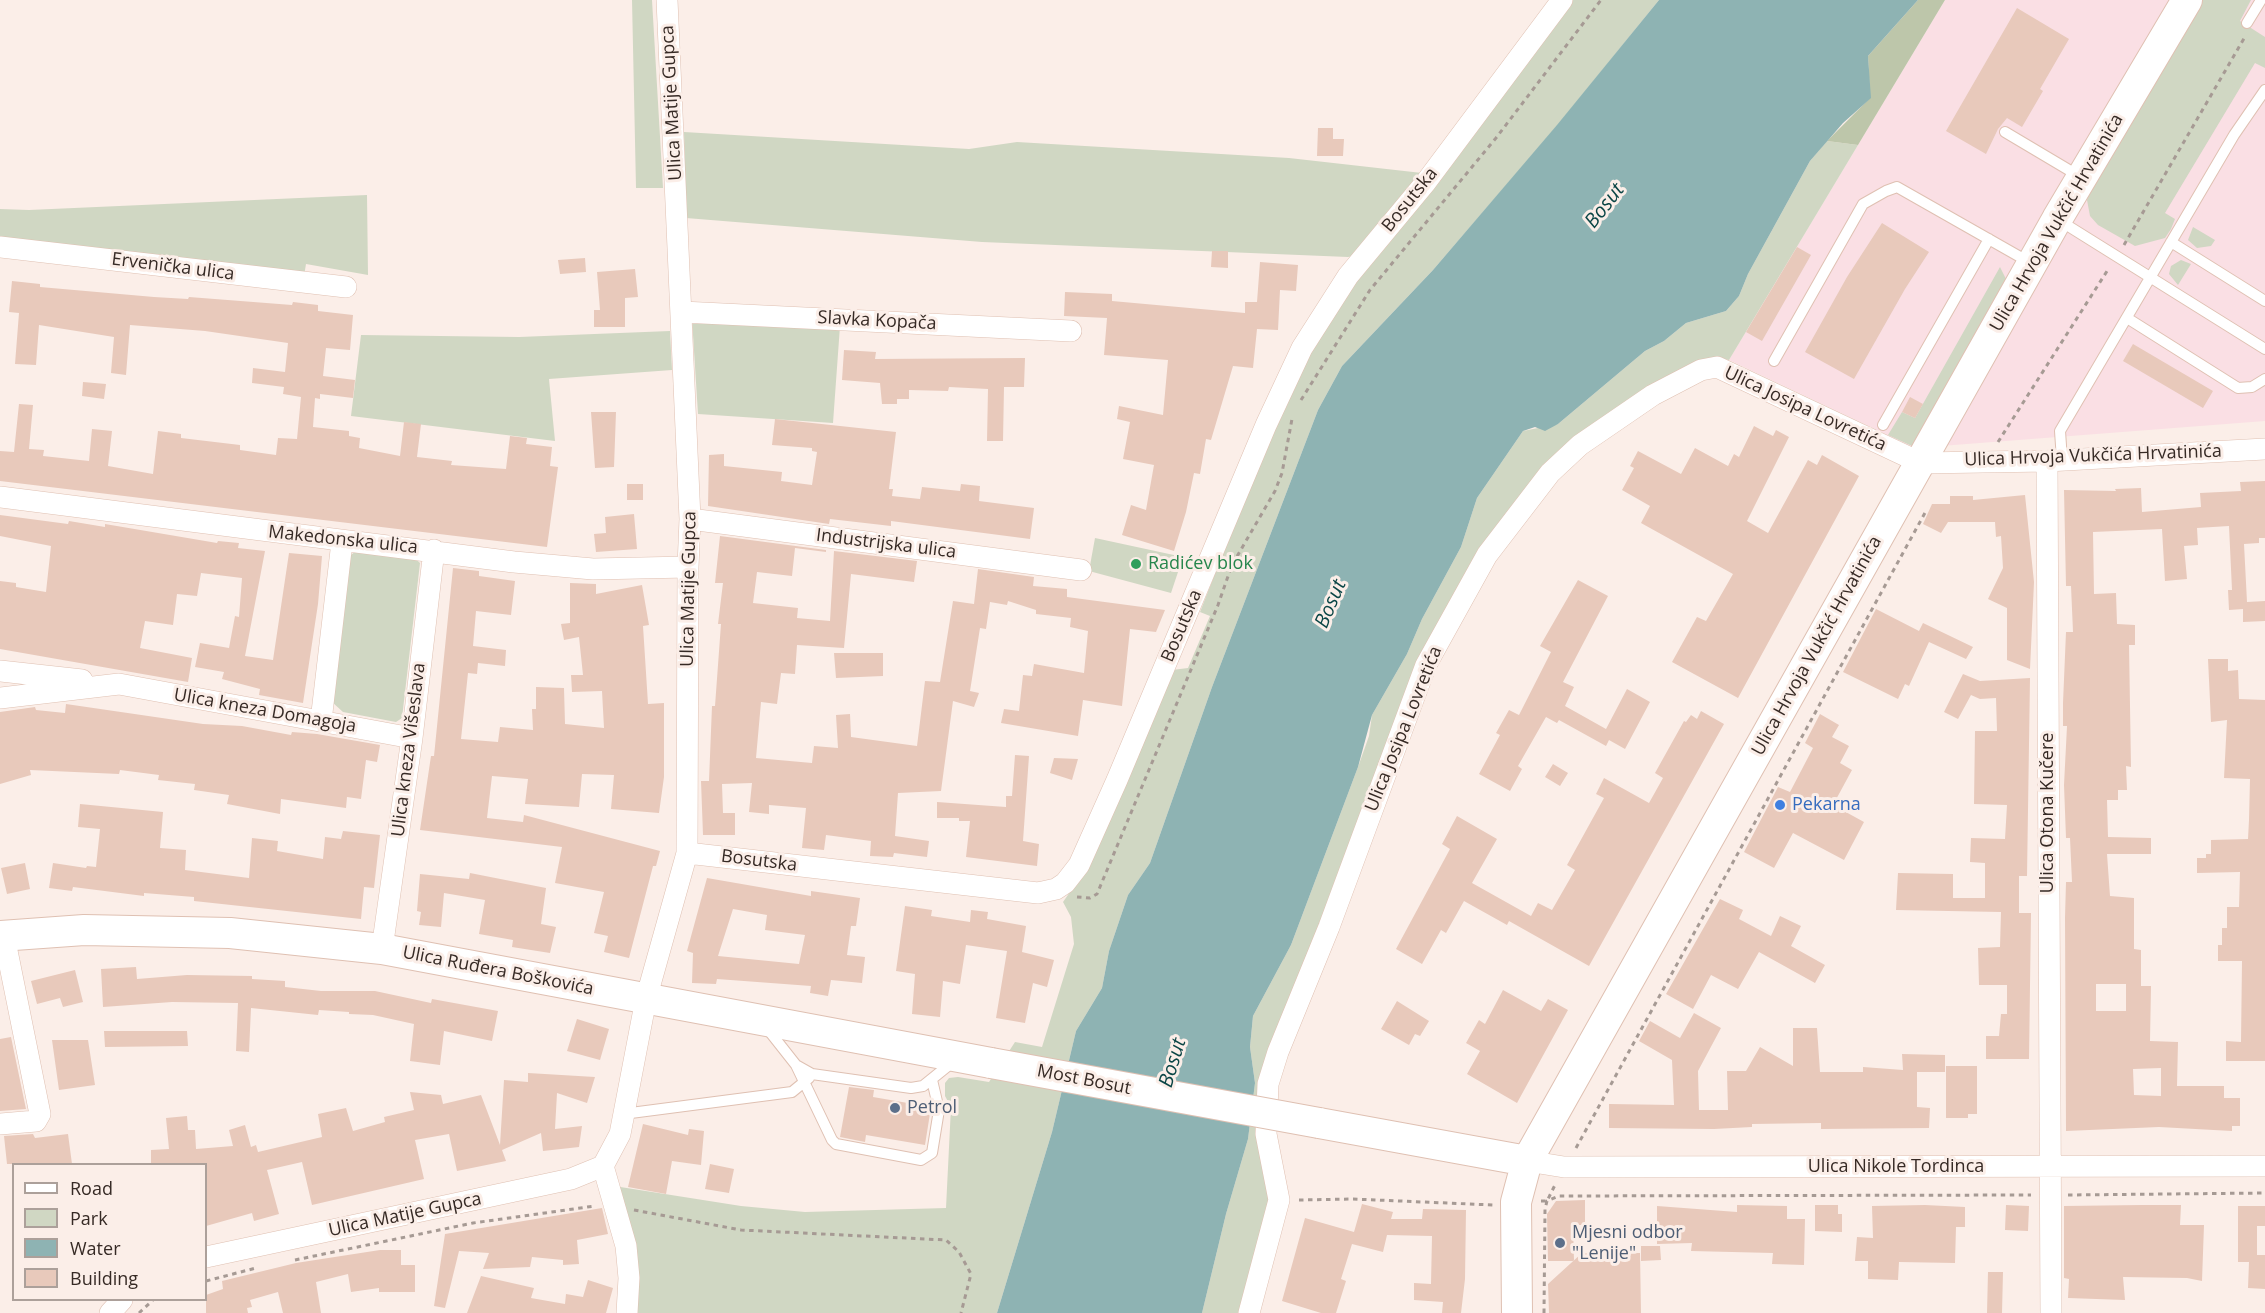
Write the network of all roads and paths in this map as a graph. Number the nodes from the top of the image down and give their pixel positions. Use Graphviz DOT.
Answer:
graph roads {
  1 [pos="668,0"];
  2 [pos="1562,0"];
  3 [pos="1601,0"];
  4 [pos="2187,0"];
  5 [pos="2261,0"];
  6 [pos="2247,23"];
  7 [pos="2265,90"];
  8 [pos="2005,132"];
  9 [pos="2082,177"];
  10 [pos="2057,219"];
  11 [pos="1989,239"];
  12 [pos="2171,242"];
  13 [pos="0,247"];
  14 [pos="2032,263"];
  15 [pos="2150,277"];
  16 [pos="346,287"];
  17 [pos="2265,301"];
  18 [pos="682,312"];
  19 [pos="2127,318"];
  20 [pos="1071,331"];
  21 [pos="2265,349"];
  22 [pos="1774,361"];
  23 [pos="2265,379"];
  24 [pos="1299,404"];
  25 [pos="1293,414"];
  26 [pos="1883,425"];
  27 [pos="2265,449"];
  28 [pos="2055,460"];
  29 [pos="1921,463"];
  30 [pos="0,496"];
  31 [pos="690,519"];
  32 [pos="342,542"];
  33 [pos="434,550"];
  34 [pos="688,567"];
  35 [pos="1081,570"];
  36 [pos="0,671"];
  37 [pos="119,684"];
  38 [pos="0,698"];
  39 [pos="321,721"];
  40 [pos="412,738"];
  41 [pos="687,853"];
  42 [pos="1056,889"];
  43 [pos="2,936"];
  44 [pos="382,949"];
  45 [pos="646,999"];
  46 [pos="760,1020"];
  47 [pos="959,1057"];
  48 [pos="992,1063"];
  49 [pos="809,1078"];
  50 [pos="932,1080"];
  51 [pos="624,1114"];
  52 [pos="0,1124"];
  53 [pos="1527,1161"];
  54 [pos="603,1166"];
  55 [pos="2049,1166"];
  56 [pos="2265,1166"];
  57 [pos="2265,1193"];
  58 [pos="2049,1195"];
  59 [pos="614,1206"];
  60 [pos="207,1257"];
  61 [pos="295,1260"];
  62 [pos="261,1267"];
  63 [pos="207,1281"];
  64 [pos="120,1301"];
  65 [pos="151,1301"];
  66 [pos="110,1313"];
  67 [pos="138,1313"];
  68 [pos="627,1313"];
  69 [pos="962,1313"];
  70 [pos="1249,1313"];
  71 [pos="1516,1313"];
  72 [pos="1544,1313"];
  73 [pos="2051,1313"];
  1 -- 18 [label="street, Ulica Matije Gupca"];
  2 -- 42 [label="street, Bosutska"];
  3 -- 24 [label="path"];
  4 -- 9 [label="main road, Ulica Hrvoja Vukčić Hrvatinića"];
  5 -- 6 [label="lane"];
  7 -- 12 [label="lane"];
  8 -- 9 [label="lane"];
  9 -- 10 [label="main road, Ulica Hrvoja Vukčić Hrvatinića"];
  10 -- 14 [label="main road, Ulica Hrvoja Vukčić Hrvatinića"];
  10 -- 15 [label="lane"];
  11 -- 14 [label="lane"];
  11 -- 22 [label="lane"];
  11 -- 26 [label="lane"];
  12 -- 15 [label="lane"];
  12 -- 17 [label="lane"];
  13 -- 16 [label="street, Ervenička ulica"];
  14 -- 29 [label="main road, Ulica Hrvoja Vukčić Hrvatinića"];
  15 -- 19 [label="lane"];
  15 -- 21 [label="lane"];
  18 -- 20 [label="street, Slavka Kopača"];
  18 -- 31 [label="street, Ulica Matije Gupca"];
  19 -- 23 [label="lane"];
  19 -- 28 [label="lane"];
  25 -- 42 [label="path"];
  27 -- 28 [label="street, Ulica Hrvoja Vukčića Hrvatinića"];
  28 -- 29 [label="street, Ulica Hrvoja Vukčića Hrvatinića"];
  28 -- 55 [label="street, Ulica Otona Kučere"];
  29 -- 53 [label="main road, Ulica Hrvoja Vukčić Hrvatinića"];
  29 -- 70 [label="street, Ulica Josipa Lovretića"];
  30 -- 32 [label="street, Makedonska ulica"];
  31 -- 34 [label="street, Ulica Matije Gupca"];
  31 -- 35 [label="street, Industrijska ulica"];
  32 -- 33 [label="street, Makedonska ulica"];
  32 -- 39 [label="street"];
  33 -- 34 [label="street, Makedonska ulica"];
  33 -- 40 [label="street, Ulica kneza Višeslava"];
  34 -- 41 [label="street, Ulica Matije Gupca"];
  36 -- 37 [label="street, Ulica kneza Domagoja"];
  37 -- 38 [label="street, Ulica kneza Domagoja"];
  37 -- 39 [label="street, Ulica kneza Domagoja"];
  39 -- 40 [label="street, Ulica kneza Domagoja"];
  40 -- 44 [label="street, Ulica kneza Višeslava"];
  41 -- 42 [label="street, Bosutska"];
  41 -- 45 [label="street, Ulica Matije Gupca"];
  43 -- 44 [label="main road, Ulica Ruđera Boškovića"];
  43 -- 52 [label="street"];
  44 -- 45 [label="main road, Ulica Ruđera Boškovića"];
  45 -- 46 [label="main road, Ulica Ruđera Boškovića"];
  45 -- 51 [label="street, Ulica Matije Gupca"];
  46 -- 47 [label="main road, Ulica Ruđera Boškovića"];
  46 -- 49 [label="lane"];
  47 -- 48 [label="main road, Ulica Ruđera Boškovića"];
  47 -- 50 [label="lane"];
  48 -- 53 [label="main road, Most Bosut, bridge"];
  49 -- 50 [label="lane"];
  49 -- 50 [label="lane"];
  49 -- 51 [label="lane"];
  51 -- 54 [label="street, Ulica Matije Gupca"];
  53 -- 55 [label="street, Ulica Nikole Tordinca"];
  53 -- 71 [label="main road, Ulica Hrvoja Vukčić Hrvatinića"];
  54 -- 59 [label="street"];
  54 -- 60 [label="street, Ulica Matije Gupca"];
  55 -- 56 [label="street, Ulica Nikole Tordinca"];
  55 -- 58 [label="street, Ulica Otona Kučere"];
  57 -- 58 [label="path"];
  58 -- 72 [label="path"];
  58 -- 73 [label="street, Ulica Otona Kučere"];
  59 -- 61 [label="path"];
  59 -- 68 [label="street"];
  59 -- 69 [label="path"];
  62 -- 63 [label="path"];
  64 -- 66 [label="street"];
  65 -- 67 [label="path"];
}
